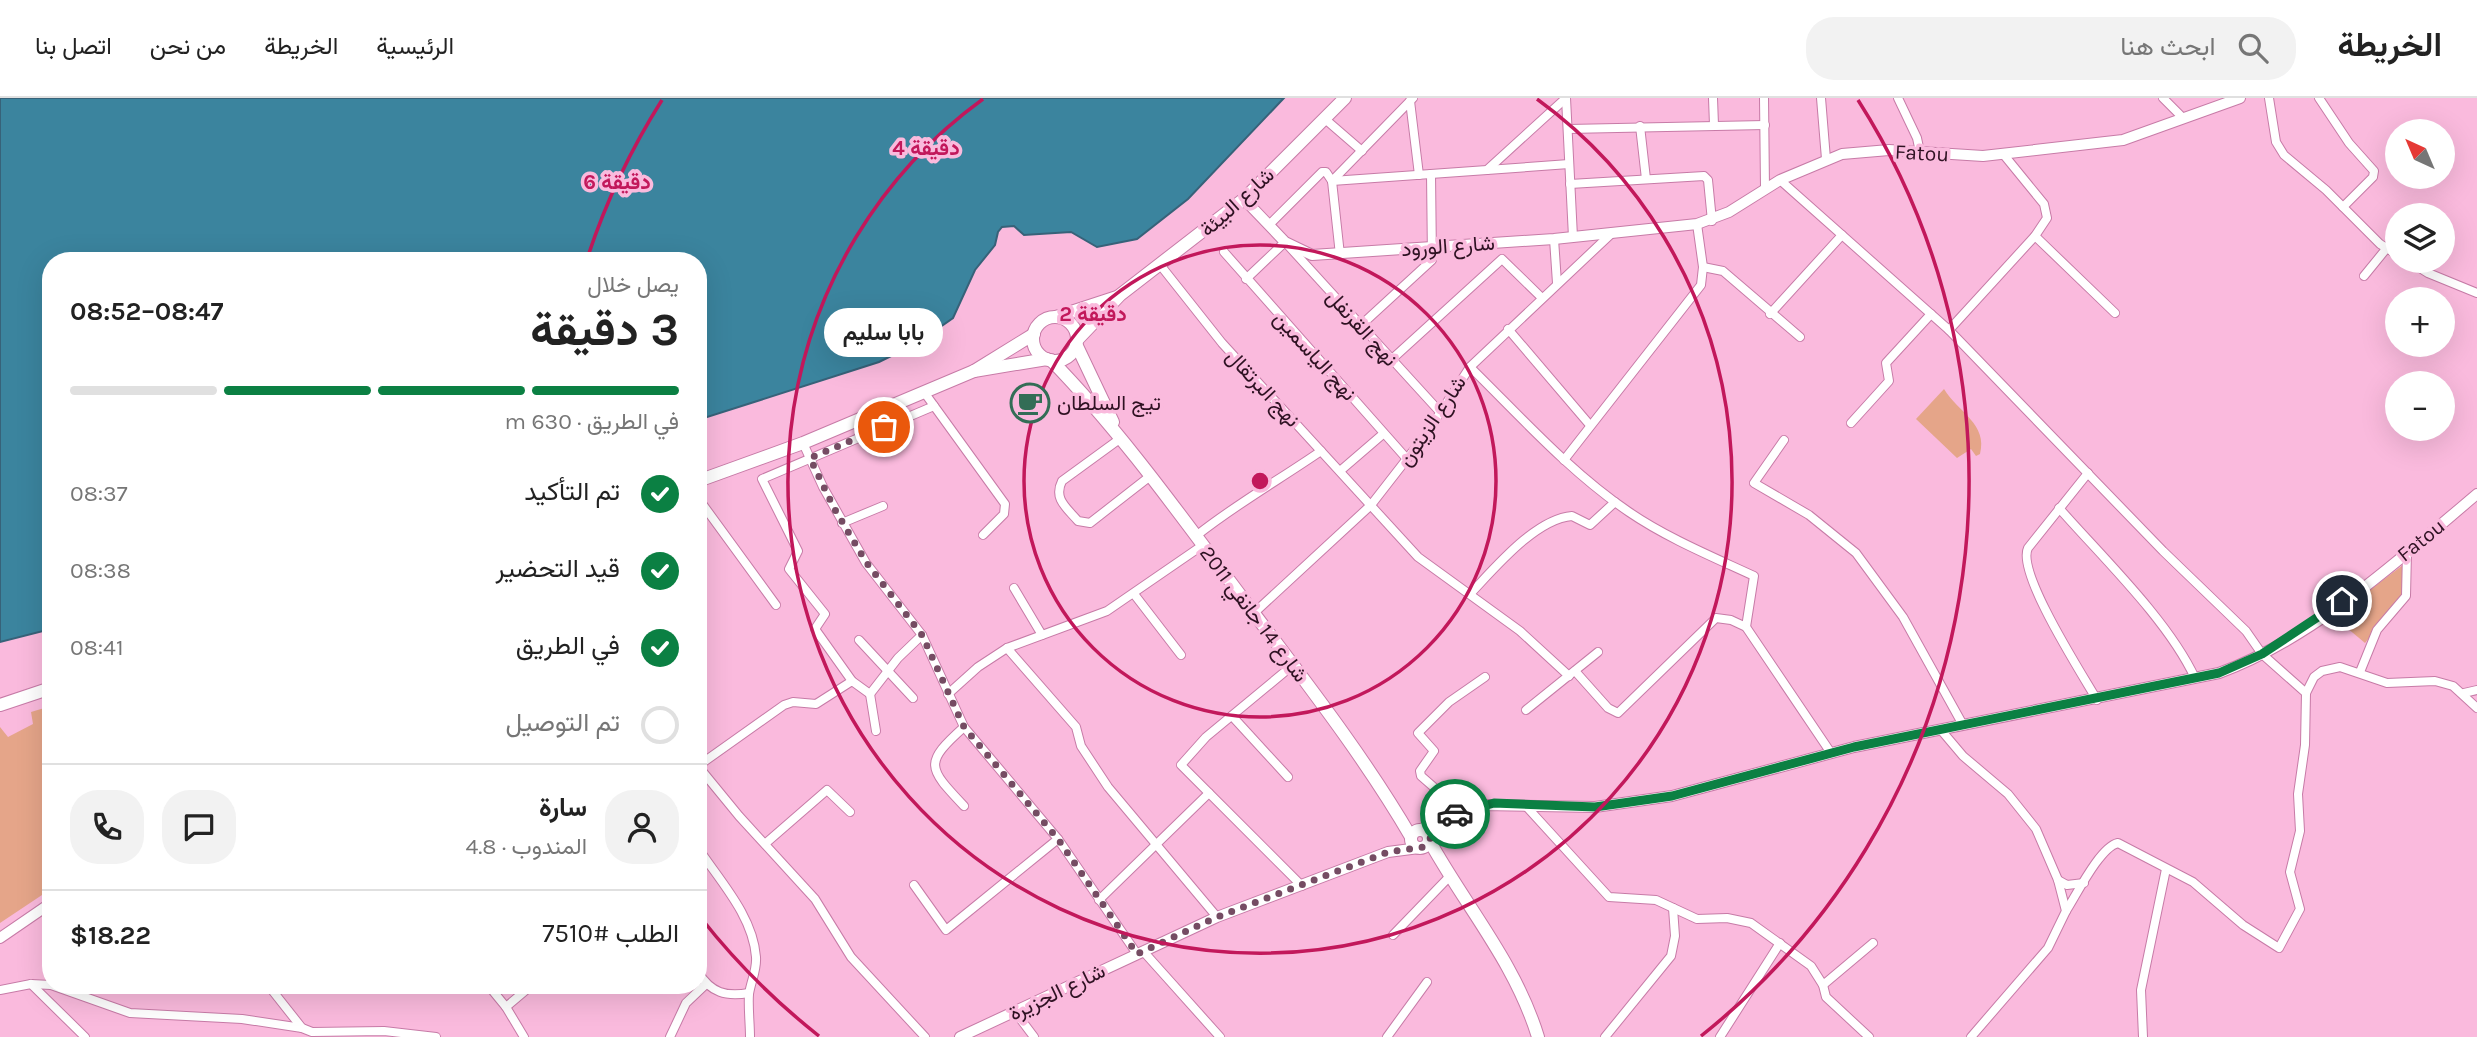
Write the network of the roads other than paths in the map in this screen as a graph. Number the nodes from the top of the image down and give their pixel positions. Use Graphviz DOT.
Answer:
graph roads {
  1 [pos="1345,98"];
  2 [pos="1566,98"];
  3 [pos="1713,98"];
  4 [pos="1764,98"];
  5 [pos="1821,98"];
  6 [pos="1898,98"];
  7 [pos="2163,98"];
  8 [pos="2240,98"];
  9 [pos="2269,98"];
  10 [pos="2319,98"];
  11 [pos="1411,100"];
  12 [pos="2183,118"];
  13 [pos="1325,119"];
  14 [pos="1714,125"];
  15 [pos="1765,125"];
  16 [pos="1640,126"];
  17 [pos="1569,129"];
  18 [pos="1362,151"];
  19 [pos="1920,152"];
  20 [pos="2004,155"];
  21 [pos="1826,159"];
  22 [pos="1569,164"];
  23 [pos="1487,170"];
  24 [pos="1419,174"];
  25 [pos="1431,174"];
  26 [pos="1646,179"];
  27 [pos="1780,180"];
  28 [pos="1332,181"];
  29 [pos="1570,184"];
  30 [pos="1765,188"];
  31 [pos="1244,199"];
  32 [pos="2343,207"];
  33 [pos="1712,221"];
  34 [pos="1697,224"];
  35 [pos="1269,225"];
  36 [pos="1614,232"];
  37 [pos="1842,235"];
  38 [pos="2035,236"];
  39 [pos="1573,237"];
  40 [pos="1554,239"];
  41 [pos="1285,242"];
  42 [pos="1433,246"];
  43 [pos="2385,247"];
  44 [pos="2385,249"];
  45 [pos="1224,251"];
  46 [pos="1340,255"];
  47 [pos="1161,266"];
  48 [pos="1703,267"];
  49 [pos="2428,273"];
  50 [pos="2364,276"];
  51 [pos="1246,279"];
  52 [pos="1557,283"];
  53 [pos="2477,293"];
  54 [pos="1120,295"];
  55 [pos="1541,298"];
  56 [pos="2115,313"];
  57 [pos="1770,314"];
  58 [pos="1931,314"];
  59 [pos="1056,317"];
  60 [pos="1359,327"];
  61 [pos="1508,329"];
  62 [pos="1949,330"];
  63 [pos="1034,334"];
  64 [pos="1800,337"];
  65 [pos="1077,342"];
  66 [pos="1049,359"];
  67 [pos="1391,360"];
  68 [pos="1470,367"];
  69 [pos="974,371"];
  70 [pos="924,393"];
  71 [pos="934,406"];
  72 [pos="1440,412"];
  73 [pos="1851,423"];
  74 [pos="1589,424"];
  75 [pos="1384,434"];
  76 [pos="1121,438"];
  77 [pos="1784,440"];
  78 [pos="803,443"];
  79 [pos="1321,451"];
  80 [pos="810,458"];
  81 [pos="1407,459"];
  82 [pos="1564,460"];
  83 [pos="1340,471"];
  84 [pos="2088,473"];
  85 [pos="1149,477"];
  86 [pos="707,478"];
  87 [pos="2477,494"];
  88 [pos="1615,502"];
  89 [pos="1371,505"];
  90 [pos="883,506"];
  91 [pos="2059,508"];
  92 [pos="707,510"];
  93 [pos="842,523"];
  94 [pos="983,534"];
  95 [pos="1199,540"];
  96 [pos="2407,552"];
  97 [pos="1014,588"];
  98 [pos="1134,594"];
  99 [pos="1469,594"];
  100 [pos="776,605"];
  101 [pos="1254,613"];
  102 [pos="1746,627"];
  103 [pos="922,635"];
  104 [pos="1042,635"];
  105 [pos="859,640"];
  106 [pos="1007,648"];
  107 [pos="1598,652"];
  108 [pos="2262,654"];
  109 [pos="1181,655"];
  110 [pos="1293,665"];
  111 [pos="888,670"];
  112 [pos="2360,672"];
  113 [pos="1572,674"];
  114 [pos="1485,677"];
  115 [pos="2195,678"];
  116 [pos="852,681"];
  117 [pos="2477,690"];
  118 [pos="42,691"];
  119 [pos="2306,693"];
  120 [pos="2464,693"];
  121 [pos="870,694"];
  122 [pos="948,694"];
  123 [pos="913,698"];
  124 [pos="2097,700"];
  125 [pos="0,705"];
  126 [pos="2477,708"];
  127 [pos="1526,710"];
  128 [pos="1232,716"];
  129 [pos="1963,725"];
  130 [pos="964,727"];
  131 [pos="1941,730"];
  132 [pos="876,732"];
  133 [pos="1830,753"];
  134 [pos="707,759"];
  135 [pos="707,777"];
  136 [pos="1288,777"];
  137 [pos="1209,793"];
  138 [pos="1525,805"];
  139 [pos="964,806"];
  140 [pos="1461,811"];
  141 [pos="850,812"];
  142 [pos="1058,839"];
  143 [pos="1420,839"];
  144 [pos="766,843"];
  145 [pos="1157,845"];
  146 [pos="707,861"];
  147 [pos="2166,869"];
  148 [pos="1449,877"];
  149 [pos="2058,880"];
  150 [pos="2085,883"];
  151 [pos="914,885"];
  152 [pos="1302,886"];
  153 [pos="1099,900"];
  154 [pos="1673,908"];
  155 [pos="42,909"];
  156 [pos="2066,911"];
  157 [pos="1217,917"];
  158 [pos="1393,935"];
  159 [pos="0,938"];
  160 [pos="1780,943"];
  161 [pos="1872,943"];
  162 [pos="1140,952"];
  163 [pos="1427,982"];
  164 [pos="31,984"];
  165 [pos="707,984"];
  166 [pos="42,985"];
  167 [pos="1823,985"];
  168 [pos="0,990"];
  169 [pos="749,993"];
  170 [pos="77,994"];
  171 [pos="276,994"];
  172 [pos="495,994"];
  173 [pos="521,994"];
  174 [pos="695,994"];
  175 [pos="506,1007"];
  176 [pos="1016,1013"];
  177 [pos="309,1031"];
  178 [pos="85,1037"];
  179 [pos="298,1037"];
  180 [pos="436,1037"];
  181 [pos="524,1037"];
  182 [pos="670,1037"];
  183 [pos="750,1037"];
  184 [pos="925,1037"];
  185 [pos="960,1037"];
  186 [pos="1034,1037"];
  187 [pos="1220,1037"];
  188 [pos="1387,1037"];
  189 [pos="1538,1037"];
  190 [pos="1605,1037"];
  191 [pos="1720,1037"];
  192 [pos="1868,1037"];
  193 [pos="1971,1037"];
  194 [pos="2143,1037"];
  1 -- 13 [label="main road, شارع البيئة"];
  2 -- 17 [label="street"];
  2 -- 23 [label="street"];
  3 -- 14 [label="street"];
  4 -- 15 [label="street"];
  5 -- 21 [label="street"];
  6 -- 19 [label="street"];
  7 -- 12 [label="street"];
  8 -- 12 [label="street, Fatou"];
  9 -- 32 [label="street"];
  10 -- 32 [label="street"];
  11 -- 18 [label="street"];
  11 -- 24 [label="street"];
  12 -- 20 [label="street, Fatou"];
  13 -- 18 [label="street"];
  13 -- 31 [label="main road, شارع البيئة"];
  14 -- 15 [label="street"];
  14 -- 16 [label="street"];
  15 -- 30 [label="street"];
  16 -- 17 [label="street"];
  16 -- 26 [label="street"];
  17 -- 22 [label="street"];
  18 -- 28 [label="street"];
  19 -- 20 [label="street, Fatou"];
  19 -- 21 [label="street, Fatou"];
  20 -- 38 [label="street"];
  21 -- 27 [label="street, Fatou"];
  22 -- 23 [label="street"];
  22 -- 29 [label="street"];
  23 -- 25 [label="street"];
  24 -- 25 [label="street"];
  24 -- 28 [label="street"];
  25 -- 42 [label="street"];
  26 -- 29 [label="street"];
  26 -- 33 [label="street"];
  27 -- 30 [label="street, Fatou"];
  27 -- 37 [label="street"];
  28 -- 35 [label="street"];
  28 -- 46 [label="street"];
  29 -- 39 [label="street"];
  30 -- 33 [label="street, Fatou"];
  31 -- 35 [label="street"];
  31 -- 47 [label="main road, شارع البيئة"];
  32 -- 43 [label="street"];
  33 -- 34 [label="street, Fatou"];
  34 -- 36 [label="street, Fatou"];
  34 -- 48 [label="street"];
  35 -- 41 [label="street"];
  36 -- 39 [label="street, شارع الورود"];
  36 -- 52 [label="street, شارع الزيتون"];
  37 -- 57 [label="street"];
  37 -- 58 [label="street"];
  38 -- 56 [label="street"];
  38 -- 62 [label="street"];
  39 -- 40 [label="street, شارع الورود"];
  40 -- 42 [label="street, شارع الورود"];
  40 -- 52 [label="street"];
  41 -- 46 [label="street, شارع الورود"];
  41 -- 51 [label="street"];
  41 -- 60 [label="street, نهج القرنفل"];
  42 -- 46 [label="street, شارع الورود"];
  42 -- 60 [label="street"];
  44 -- 50 [label="street"];
  45 -- 51 [label="street, نهج الياسمين"];
  47 -- 54 [label="main road, شارع البيئة"];
  47 -- 79 [label="street, نهج البرتقال"];
  48 -- 57 [label="street"];
  48 -- 74 [label="street"];
  49 -- 53 [label="street"];
  51 -- 75 [label="street, نهج الياسمين"];
  52 -- 55 [label="street, شارع الزيتون"];
  54 -- 59 [label="main road, شارع البيئة"];
  54 -- 65 [label="main road, شارع البيئة"];
  55 -- 61 [label="street, شارع الزيتون"];
  55 -- 67 [label="street"];
  57 -- 64 [label="street"];
  58 -- 62 [label="street"];
  58 -- 73 [label="street"];
  59 -- 63 [label="main road"];
  59 -- 65 [label="main road"];
  60 -- 67 [label="street, نهج القرنفل"];
  61 -- 68 [label="street, شارع الزيتون"];
  61 -- 74 [label="street"];
  62 -- 84 [label="street"];
  63 -- 66 [label="main road"];
  63 -- 69 [label="main road"];
  65 -- 66 [label="main road"];
  65 -- 76 [label="main road, شارع 14 جانفي 2011"];
  66 -- 69 [label="main road"];
  66 -- 76 [label="main road, شارع 14 جانفي 2011"];
  67 -- 72 [label="street, نهج القرنفل"];
  68 -- 72 [label="street, شارع الزيتون"];
  68 -- 82 [label="street"];
  69 -- 70 [label="main road"];
  70 -- 71 [label="street"];
  70 -- 78 [label="main road"];
  71 -- 80 [label="street"];
  71 -- 94 [label="street"];
  72 -- 81 [label="street, شارع الزيتون"];
  74 -- 82 [label="street"];
  75 -- 81 [label="street, نهج الياسمين"];
  75 -- 83 [label="street"];
  76 -- 85 [label="main road, شارع 14 جانفي 2011"];
  76 -- 85 [label="street"];
  77 -- 129 [label="street"];
  78 -- 80 [label="street"];
  78 -- 86 [label="main road"];
  79 -- 83 [label="street, نهج البرتقال"];
  79 -- 95 [label="street"];
  80 -- 93 [label="street"];
  80 -- 116 [label="street"];
  81 -- 89 [label="street, شارع الزيتون"];
  82 -- 88 [label="street"];
  83 -- 89 [label="street, نهج البرتقال"];
  84 -- 91 [label="street"];
  84 -- 108 [label="street"];
  85 -- 95 [label="main road, شارع 14 جانفي 2011"];
  87 -- 96 [label="street, Fatou"];
  88 -- 99 [label="street"];
  88 -- 102 [label="street"];
  89 -- 99 [label="street, نهج البرتقال"];
  89 -- 101 [label="street, شارع الزيتون"];
  90 -- 93 [label="street"];
  91 -- 115 [label="street"];
  91 -- 124 [label="street"];
  92 -- 100 [label="street"];
  93 -- 103 [label="street"];
  95 -- 98 [label="street"];
  95 -- 101 [label="main road, شارع 14 جانفي 2011"];
  96 -- 108 [label="street, Fatou"];
  96 -- 112 [label="street"];
  97 -- 104 [label="street"];
  98 -- 104 [label="street"];
  98 -- 109 [label="street"];
  99 -- 113 [label="street, نهج البرتقال"];
  101 -- 110 [label="main road, شارع 14 جانفي 2011"];
  102 -- 113 [label="street, نهج البرتقال"];
  102 -- 133 [label="street"];
  103 -- 111 [label="street"];
  103 -- 122 [label="street"];
  104 -- 106 [label="street"];
  105 -- 111 [label="street"];
  106 -- 122 [label="street"];
  106 -- 145 [label="street"];
  107 -- 113 [label="street"];
  108 -- 115 [label="street, Fatou"];
  108 -- 119 [label="street"];
  110 -- 128 [label="street"];
  110 -- 143 [label="main road, شارع 14 جانفي 2011"];
  111 -- 121 [label="street"];
  111 -- 123 [label="street"];
  112 -- 119 [label="street"];
  112 -- 120 [label="street"];
  113 -- 127 [label="street"];
  114 -- 140 [label="street"];
  115 -- 124 [label="street, Fatou"];
  116 -- 121 [label="street"];
  116 -- 134 [label="street"];
  117 -- 120 [label="street"];
  118 -- 125 [label="main road"];
  119 -- 147 [label="street"];
  120 -- 126 [label="street"];
  121 -- 132 [label="street"];
  122 -- 130 [label="street"];
  124 -- 129 [label="street, Fatou"];
  128 -- 136 [label="street"];
  128 -- 137 [label="street"];
  129 -- 131 [label="street, Fatou"];
  130 -- 139 [label="street"];
  130 -- 142 [label="street"];
  131 -- 133 [label="street, Fatou"];
  131 -- 149 [label="street"];
  133 -- 138 [label="street, Fatou"];
  135 -- 144 [label="street"];
  137 -- 145 [label="street"];
  137 -- 152 [label="street"];
  138 -- 140 [label="street, Fatou"];
  138 -- 154 [label="street"];
  140 -- 143 [label="street, Fatou"];
  141 -- 144 [label="street"];
  142 -- 151 [label="street"];
  142 -- 153 [label="street"];
  143 -- 148 [label="main road, شارع 14 جانفي 2011"];
  143 -- 152 [label="street, شارع الجزيرة"];
  144 -- 184 [label="street"];
  145 -- 153 [label="street"];
  145 -- 157 [label="street"];
  146 -- 169 [label="street"];
  147 -- 150 [label="street"];
  147 -- 194 [label="street"];
  148 -- 158 [label="street"];
  148 -- 189 [label="main road, شارع 14 جانفي 2011"];
  149 -- 150 [label="street"];
  149 -- 156 [label="street"];
  150 -- 156 [label="street"];
  152 -- 157 [label="street, شارع الجزيرة"];
  153 -- 162 [label="street"];
  154 -- 160 [label="street"];
  154 -- 190 [label="street"];
  155 -- 159 [label="street"];
  156 -- 193 [label="street"];
  157 -- 162 [label="street, شارع الجزيرة"];
  160 -- 167 [label="street"];
  160 -- 191 [label="street"];
  161 -- 167 [label="street"];
  162 -- 176 [label="street, شارع الجزيرة"];
  162 -- 187 [label="street"];
  163 -- 188 [label="street"];
  164 -- 166 [label="street"];
  164 -- 168 [label="street"];
  164 -- 178 [label="street"];
  165 -- 169 [label="street"];
  167 -- 192 [label="street"];
  169 -- 183 [label="street"];
  170 -- 177 [label="street"];
  171 -- 177 [label="street"];
  172 -- 175 [label="street"];
  173 -- 175 [label="street"];
  174 -- 182 [label="street"];
  175 -- 181 [label="street"];
  176 -- 185 [label="street, شارع الجزيرة"];
  176 -- 186 [label="street"];
  177 -- 179 [label="street"];
  177 -- 180 [label="street"];
}
